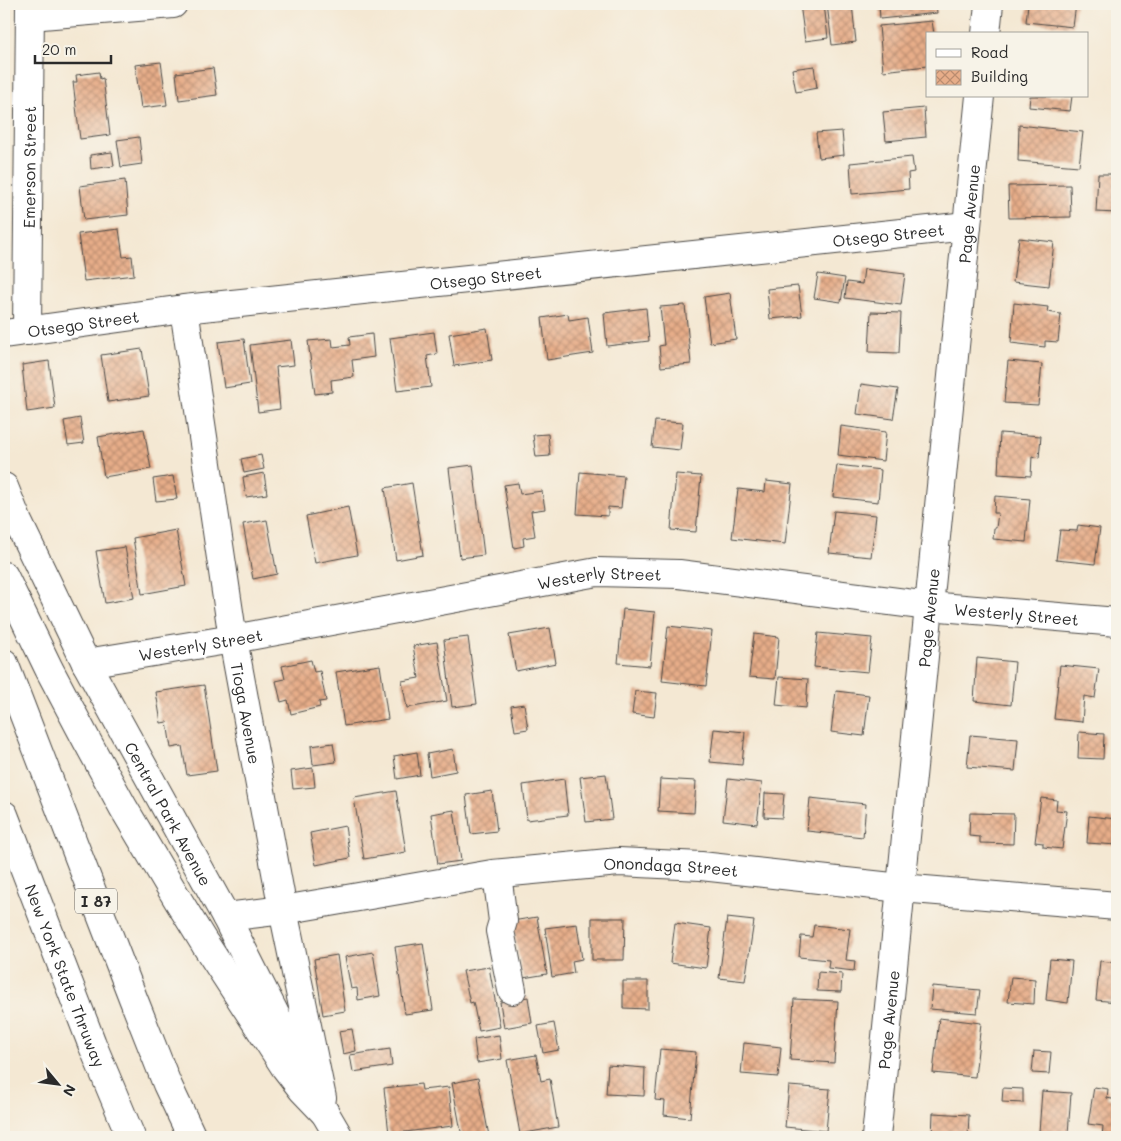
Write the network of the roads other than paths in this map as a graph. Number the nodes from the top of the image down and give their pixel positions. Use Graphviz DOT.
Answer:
graph roads {
  1 [pos="173,4"];
  2 [pos="989,4"];
  3 [pos="30,10"];
  4 [pos="986,32"];
  5 [pos="980,98"];
  6 [pos="967,226"];
  7 [pos="184,309"];
  8 [pos="15,333"];
  9 [pos="4,487"];
  10 [pos="4,576"];
  11 [pos="929,606"];
  12 [pos="1117,622"];
  13 [pos="233,639"];
  14 [pos="86,663"];
  15 [pos="4,664"];
  16 [pos="4,815"];
  17 [pos="497,874"];
  18 [pos="901,888"];
  19 [pos="1117,906"];
  20 [pos="283,910"];
  21 [pos="226,917"];
  22 [pos="512,990"];
  23 [pos="325,1113"];
  24 [pos="131,1137"];
  25 [pos="192,1137"];
  26 [pos="339,1137"];
  27 [pos="876,1137"];
  1 -- 3 [label="main road"];
  2 -- 4 [label="main road"];
  3 -- 8 [label="main road, Emerson Street"];
  5 -- 6 [label="main road, Page Avenue"];
  6 -- 7 [label="main road, Otsego Street"];
  6 -- 11 [label="main road, Page Avenue"];
  7 -- 8 [label="main road, Otsego Street"];
  7 -- 13 [label="main road, Tioga Avenue"];
  9 -- 14 [label="main road, Central Park Avenue"];
  10 -- 23 [label="main road"];
  11 -- 12 [label="main road, Westerly Street"];
  11 -- 13 [label="main road, Westerly Street"];
  11 -- 18 [label="main road, Page Avenue"];
  13 -- 14 [label="main road, Westerly Street"];
  13 -- 20 [label="main road, Tioga Avenue"];
  14 -- 21 [label="main road, Central Park Avenue"];
  15 -- 25 [label="main road, I 87"];
  16 -- 24 [label="main road, New York State Thruway"];
  17 -- 18 [label="main road, Onondaga Street"];
  17 -- 20 [label="main road, Onondaga Street"];
  17 -- 22 [label="main road"];
  18 -- 19 [label="main road, Onondaga Street"];
  18 -- 27 [label="main road, Page Avenue"];
  20 -- 21 [label="main road, Onondaga Street"];
  20 -- 23 [label="main road, Tioga Avenue"];
  21 -- 23 [label="main road, Central Park Avenue"];
  23 -- 26 [label="main road, Central Park Avenue"];
}
